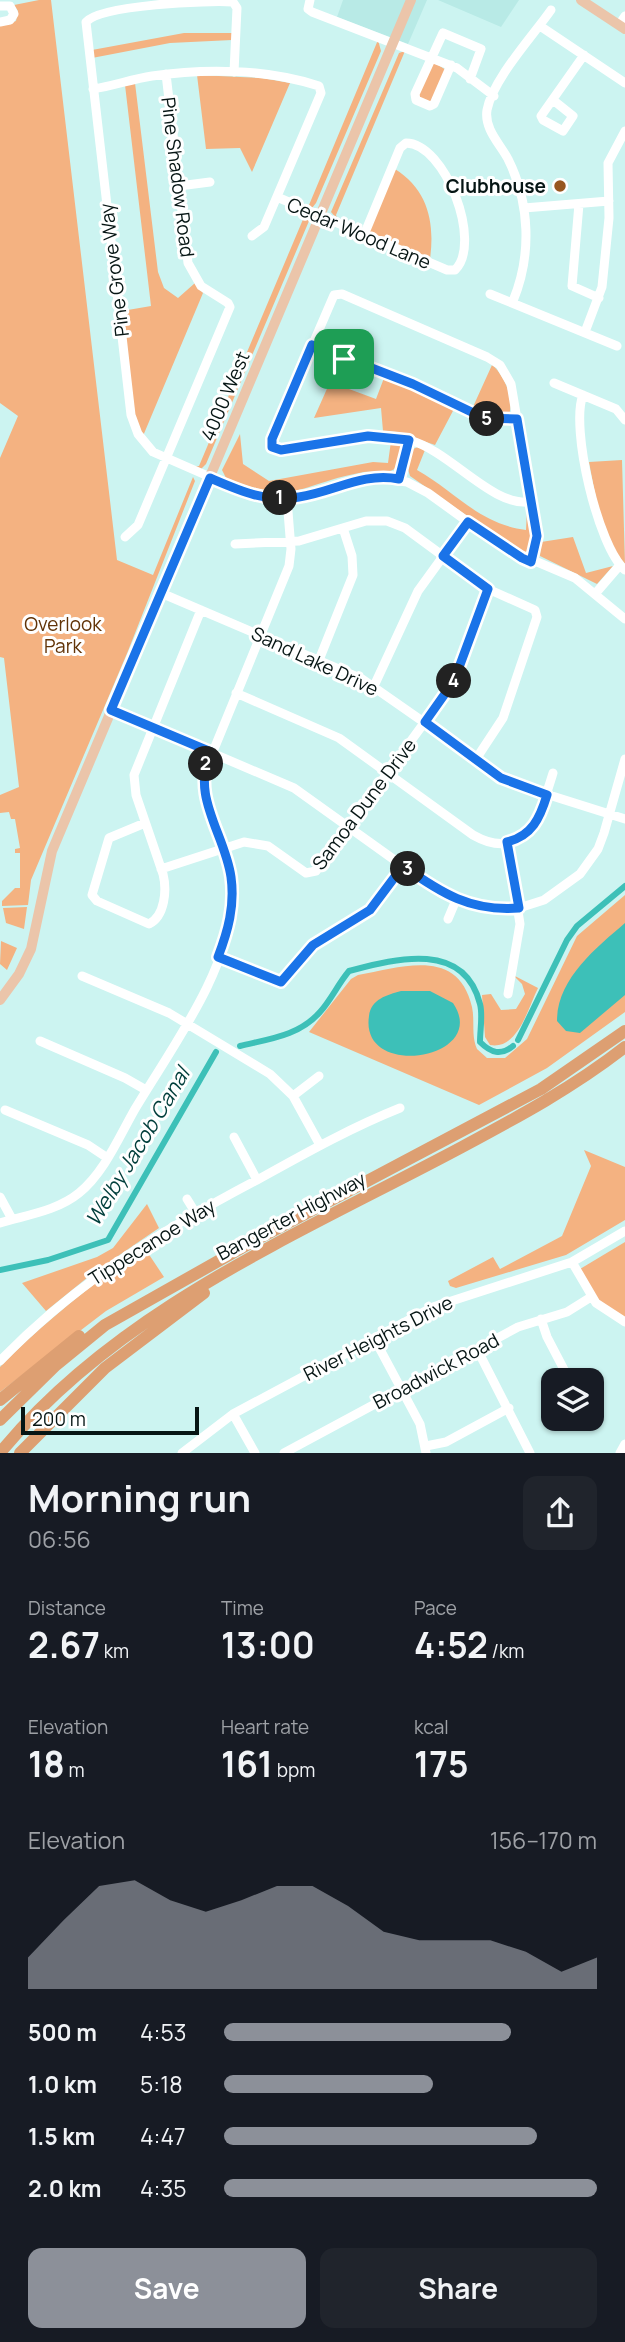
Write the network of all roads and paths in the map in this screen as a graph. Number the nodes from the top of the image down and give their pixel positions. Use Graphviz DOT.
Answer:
graph roads {
  1 [pos="310,0"];
  2 [pos="411,0"];
  3 [pos="581,0"];
  4 [pos="0,6"];
  5 [pos="551,10"];
  6 [pos="0,22"];
  7 [pos="623,24"];
  8 [pos="540,26"];
  9 [pos="394,41"];
  10 [pos="584,55"];
  11 [pos="431,57"];
  12 [pos="451,65"];
  13 [pos="233,72"];
  14 [pos="166,74"];
  15 [pos="470,79"];
  16 [pos="625,83"];
  17 [pos="93,89"];
  18 [pos="494,96"];
  19 [pos="553,100"];
  20 [pos="625,131"];
  21 [pos="210,182"];
  22 [pos="179,186"];
  23 [pos="276,197"];
  24 [pos="609,201"];
  25 [pos="579,204"];
  26 [pos="524,208"];
  27 [pos="320,216"];
  28 [pos="364,235"];
  29 [pos="252,236"];
  30 [pos="490,293"];
  31 [pos="599,298"];
  32 [pos="513,301"];
  33 [pos="585,332"];
  34 [pos="312,345"];
  35 [pos="617,346"];
  36 [pos="554,383"];
  37 [pos="583,395"];
  38 [pos="517,419"];
  39 [pos="625,420"];
  40 [pos="409,440"];
  41 [pos="166,459"];
  42 [pos="210,478"];
  43 [pos="399,479"];
  44 [pos="287,499"];
  45 [pos="531,502"];
  46 [pos="468,522"];
  47 [pos="343,528"];
  48 [pos="125,537"];
  49 [pos="291,542"];
  50 [pos="235,544"];
  51 [pos="443,556"];
  52 [pos="531,562"];
  53 [pos="620,569"];
  54 [pos="488,589"];
  55 [pos="598,591"];
  56 [pos="161,593"];
  57 [pos="201,610"];
  58 [pos="625,618"];
  59 [pos="260,635"];
  60 [pos="319,660"];
  61 [pos="374,686"];
  62 [pos="236,693"];
  63 [pos="111,710"];
  64 [pos="425,722"];
  65 [pos="152,727"];
  66 [pos="211,752"];
  67 [pos="476,759"];
  68 [pos="625,759"];
  69 [pos="388,773"];
  70 [pos="553,773"];
  71 [pos="547,795"];
  72 [pos="610,814"];
  73 [pos="625,818"];
  74 [pos="145,823"];
  75 [pos="349,827"];
  76 [pos="507,842"];
  77 [pos="223,847"];
  78 [pos="403,866"];
  79 [pos="161,869"];
  80 [pos="456,900"];
  81 [pos="519,908"];
  82 [pos="448,919"];
  83 [pos="218,957"];
  84 [pos="82,976"];
  85 [pos="508,994"];
  86 [pos="0,1000"];
  87 [pos="185,1023"];
  88 [pos="625,1031"];
  89 [pos="40,1041"];
  90 [pos="625,1047"];
  91 [pos="319,1076"];
  92 [pos="146,1090"];
  93 [pos="293,1096"];
  94 [pos="400,1108"];
  95 [pos="5,1110"];
  96 [pos="234,1137"];
  97 [pos="320,1145"];
  98 [pos="106,1157"];
  99 [pos="257,1180"];
  100 [pos="0,1197"];
  101 [pos="187,1199"];
  102 [pos="195,1212"];
  103 [pos="12,1219"];
  104 [pos="0,1223"];
  105 [pos="625,1231"];
  106 [pos="572,1262"];
  107 [pos="237,1266"];
  108 [pos="591,1297"];
  109 [pos="541,1319"];
  110 [pos="625,1322"];
  111 [pos="105,1325"];
  112 [pos="374,1338"];
  113 [pos="0,1345"];
  114 [pos="477,1349"];
  115 [pos="8,1353"];
  116 [pos="0,1361"];
  117 [pos="563,1368"];
  118 [pos="402,1389"];
  119 [pos="0,1401"];
  120 [pos="509,1408"];
  121 [pos="233,1414"];
  122 [pos="0,1420"];
  123 [pos="625,1444"];
  124 [pos="426,1450"];
  125 [pos="0,1453"];
  126 [pos="20,1453"];
  127 [pos="181,1453"];
  128 [pos="255,1453"];
  129 [pos="284,1453"];
  130 [pos="530,1453"];
  131 [pos="620,1453"];
  1 -- 9 [label="street"];
  2 -- 9 [label="main road, 4000 West"];
  3 -- 7 [label="main road"];
  4 -- 6 [label="street"];
  5 -- 8 [label="street"];
  8 -- 10 [label="street"];
  8 -- 18 [label="street"];
  9 -- 11 [label="street"];
  9 -- 27 [label="main road, 4000 West"];
  10 -- 16 [label="street"];
  10 -- 19 [label="street"];
  11 -- 12 [label="street"];
  11 -- 12 [label="street"];
  11 -- 15 [label="street"];
  12 -- 15 [label="street"];
  13 -- 14 [label="street"];
  13 -- 17 [label="street, Pine Grove Way"];
  13 -- 23 [label="street"];
  14 -- 17 [label="street"];
  14 -- 22 [label="street, Pine Shadow Road"];
  15 -- 18 [label="street"];
  17 -- 41 [label="street, Pine Grove Way"];
  18 -- 26 [label="street"];
  19 -- 19 [label="street"];
  20 -- 24 [label="street"];
  21 -- 22 [label="street"];
  22 -- 41 [label="street, Pine Shadow Road"];
  23 -- 27 [label="street, Cedar Wood Lane"];
  23 -- 29 [label="street"];
  24 -- 25 [label="street"];
  24 -- 31 [label="street"];
  25 -- 26 [label="street"];
  25 -- 31 [label="street"];
  26 -- 32 [label="street"];
  27 -- 28 [label="street, Cedar Wood Lane"];
  27 -- 42 [label="main road, 4000 West"];
  28 -- 28 [label="street, Cedar Wood Lane"];
  30 -- 32 [label="street"];
  31 -- 33 [label="street"];
  32 -- 33 [label="street"];
  33 -- 35 [label="street"];
  34 -- 38 [label="street"];
  34 -- 38 [label="street"];
  34 -- 40 [label="street"];
  36 -- 37 [label="street"];
  37 -- 39 [label="street"];
  37 -- 53 [label="street"];
  38 -- 45 [label="street"];
  40 -- 43 [label="street"];
  40 -- 45 [label="street"];
  41 -- 42 [label="street, Pine Grove Way"];
  41 -- 48 [label="street"];
  42 -- 44 [label="street, Pine Grove Way"];
  42 -- 56 [label="main road, 4000 West"];
  43 -- 44 [label="street"];
  43 -- 46 [label="street"];
  44 -- 49 [label="street"];
  45 -- 52 [label="street"];
  46 -- 51 [label="street"];
  46 -- 52 [label="street"];
  47 -- 49 [label="street"];
  47 -- 51 [label="street"];
  47 -- 60 [label="street"];
  49 -- 50 [label="street"];
  49 -- 59 [label="street"];
  51 -- 54 [label="street"];
  51 -- 61 [label="street"];
  52 -- 55 [label="street"];
  53 -- 55 [label="street"];
  54 -- 64 [label="street, Samoa Dune Drive"];
  54 -- 67 [label="street"];
  55 -- 58 [label="street"];
  56 -- 57 [label="street, Sand Lake Drive"];
  56 -- 63 [label="main road, 4000 West"];
  57 -- 59 [label="street, Sand Lake Drive"];
  57 -- 65 [label="street"];
  59 -- 60 [label="street, Sand Lake Drive"];
  59 -- 62 [label="street"];
  60 -- 61 [label="street, Sand Lake Drive"];
  61 -- 64 [label="street, Sand Lake Drive"];
  62 -- 66 [label="street"];
  62 -- 69 [label="street"];
  63 -- 65 [label="street"];
  63 -- 86 [label="main road, 4000 West"];
  64 -- 67 [label="street, Sand Lake Drive"];
  64 -- 69 [label="street, Samoa Dune Drive"];
  65 -- 66 [label="street"];
  65 -- 74 [label="street"];
  66 -- 75 [label="street"];
  66 -- 77 [label="street"];
  67 -- 71 [label="street, Sand Lake Drive"];
  68 -- 72 [label="street"];
  69 -- 75 [label="street, Samoa Dune Drive"];
  69 -- 76 [label="street"];
  70 -- 71 [label="street"];
  71 -- 72 [label="street, Sand Lake Drive"];
  71 -- 76 [label="street"];
  72 -- 73 [label="street, Sand Lake Drive"];
  72 -- 81 [label="street"];
  74 -- 79 [label="street"];
  74 -- 79 [label="street"];
  75 -- 77 [label="street, Samoa Dune Drive"];
  75 -- 78 [label="street"];
  76 -- 81 [label="street"];
  77 -- 79 [label="street, Samoa Dune Drive"];
  77 -- 83 [label="street"];
  78 -- 80 [label="street"];
  78 -- 83 [label="street"];
  80 -- 81 [label="street"];
  80 -- 82 [label="street"];
  81 -- 85 [label="street"];
  83 -- 87 [label="street"];
  84 -- 87 [label="street"];
  87 -- 92 [label="street"];
  87 -- 93 [label="street"];
  88 -- 111 [label="highway, Bangerter Highway"];
  89 -- 92 [label="street"];
  90 -- 107 [label="highway, Bangerter Highway"];
  91 -- 93 [label="street"];
  92 -- 98 [label="street"];
  93 -- 97 [label="street"];
  94 -- 97 [label="street, Tippecanoe Way"];
  95 -- 98 [label="street"];
  96 -- 99 [label="street"];
  97 -- 99 [label="street, Tippecanoe Way"];
  98 -- 103 [label="street"];
  99 -- 102 [label="street, Tippecanoe Way"];
  100 -- 103 [label="street"];
  101 -- 102 [label="street"];
  102 -- 115 [label="street, Tippecanoe Way"];
  103 -- 104 [label="street"];
  105 -- 106 [label="street, River Heights Drive"];
  106 -- 108 [label="street"];
  106 -- 112 [label="street, River Heights Drive"];
  107 -- 125 [label="highway, Bangerter Highway"];
  107 -- 126 [label="highway"];
  108 -- 109 [label="street, Broadwick Road"];
  108 -- 110 [label="street"];
  109 -- 114 [label="street, Broadwick Road"];
  109 -- 117 [label="street"];
  111 -- 119 [label="highway"];
  111 -- 122 [label="highway, Bangerter Highway"];
  112 -- 118 [label="street"];
  112 -- 121 [label="street, River Heights Drive"];
  113 -- 115 [label="street"];
  114 -- 118 [label="street, Broadwick Road"];
  114 -- 120 [label="street"];
  115 -- 116 [label="street, Tippecanoe Way"];
  118 -- 124 [label="street"];
  118 -- 129 [label="street, Broadwick Road"];
  120 -- 124 [label="street"];
  120 -- 130 [label="street"];
  121 -- 127 [label="street, River Heights Drive"];
  121 -- 128 [label="street"];
  123 -- 131 [label="street"];
}
